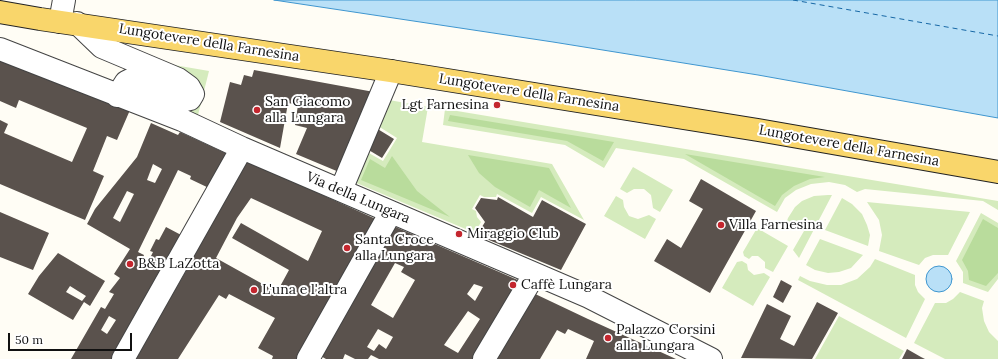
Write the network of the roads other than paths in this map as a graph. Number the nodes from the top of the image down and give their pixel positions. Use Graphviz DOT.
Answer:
graph roads {
  1 [pos="64,0"];
  2 [pos="0,12"];
  3 [pos="68,23"];
  4 [pos="0,49"];
  5 [pos="391,71"];
  6 [pos="117,96"];
  7 [pos="242,148"];
  8 [pos="998,172"];
  9 [pos="341,190"];
  10 [pos="391,212"];
  11 [pos="534,275"];
  12 [pos="124,359"];
  13 [pos="308,359"];
  14 [pos="484,359"];
  15 [pos="711,359"];
  1 -- 3 [label="street"];
  2 -- 3 [label="main road, Lungotevere della Farnesina"];
  3 -- 5 [label="main road, Lungotevere della Farnesina"];
  3 -- 6 [label="street"];
  4 -- 6 [label="street"];
  5 -- 8 [label="main road, Lungotevere della Farnesina"];
  5 -- 9 [label="street"];
  6 -- 7 [label="street"];
  7 -- 9 [label="street, Via della Lungara"];
  7 -- 12 [label="street"];
  9 -- 10 [label="street, Via della Lungara"];
  10 -- 11 [label="street, Via della Lungara"];
  10 -- 13 [label="street"];
  11 -- 14 [label="street"];
  11 -- 15 [label="street, Via della Lungara"];
}
